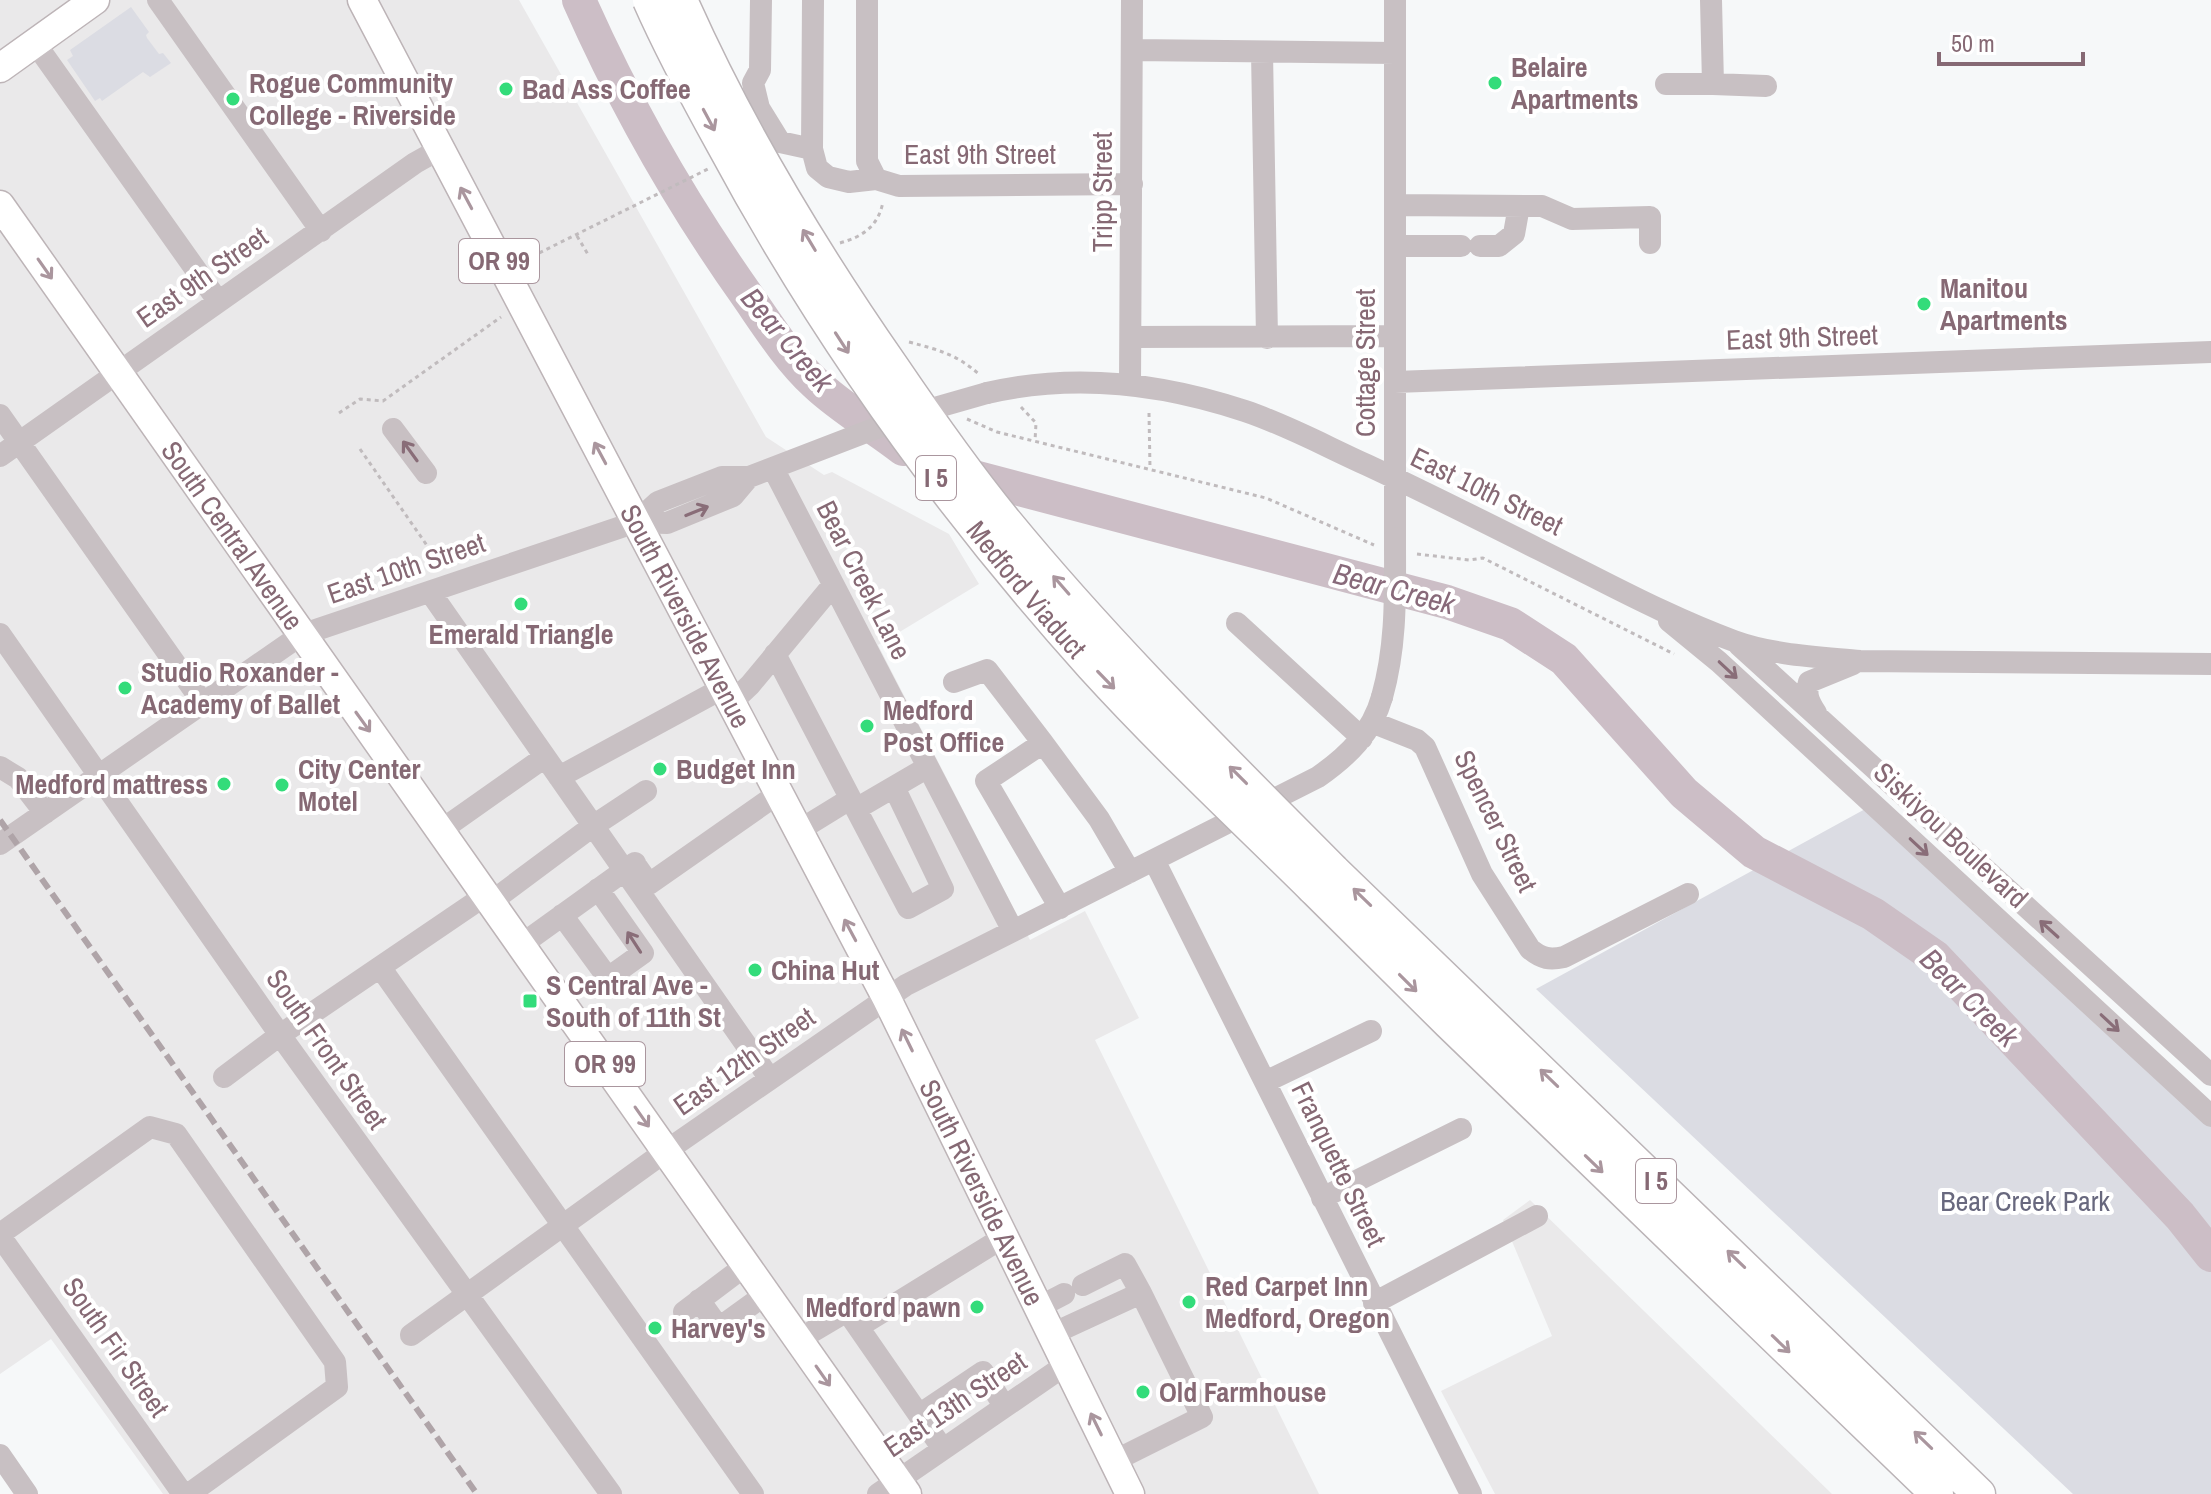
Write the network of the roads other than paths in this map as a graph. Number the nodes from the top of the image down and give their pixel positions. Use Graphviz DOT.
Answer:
graph roads {
  1 [pos="95,0"];
  2 [pos="158,0"];
  3 [pos="362,0"];
  4 [pos="649,0"];
  5 [pos="681,0"];
  6 [pos="761,0"];
  7 [pos="813,0"];
  8 [pos="867,0"];
  9 [pos="1132,0"];
  10 [pos="1395,0"];
  11 [pos="1711,0"];
  12 [pos="35,43"];
  13 [pos="1132,50"];
  14 [pos="1262,52"];
  15 [pos="1395,53"];
  16 [pos="0,68"];
  17 [pos="1666,84"];
  18 [pos="1713,84"];
  19 [pos="1766,86"];
  20 [pos="440,149"];
  21 [pos="812,149"];
  22 [pos="881,182"];
  23 [pos="1132,184"];
  24 [pos="0,205"];
  25 [pos="1395,205"];
  26 [pos="1519,206"];
  27 [pos="321,231"];
  28 [pos="1650,243"];
  29 [pos="1395,246"];
  30 [pos="218,301"];
  31 [pos="1395,336"];
  32 [pos="1132,337"];
  33 [pos="1267,338"];
  34 [pos="2211,352"];
  35 [pos="117,373"];
  36 [pos="1395,382"];
  37 [pos="1130,385"];
  38 [pos="0,415"];
  39 [pos="393,429"];
  40 [pos="19,442"];
  41 [pos="0,456"];
  42 [pos="773,468"];
  43 [pos="426,473"];
  44 [pos="1395,478"];
  45 [pos="636,522"];
  46 [pos="833,585"];
  47 [pos="430,592"];
  48 [pos="1646,603"];
  49 [pos="1237,623"];
  50 [pos="0,634"];
  51 [pos="301,635"];
  52 [pos="1737,642"];
  53 [pos="775,654"];
  54 [pos="1860,661"];
  55 [pos="2211,664"];
  56 [pos="954,682"];
  57 [pos="727,695"];
  58 [pos="203,703"];
  59 [pos="1816,714"];
  60 [pos="1368,730"];
  61 [pos="1043,743"];
  62 [pos="545,757"];
  63 [pos="0,767"];
  64 [pos="928,767"];
  65 [pos="99,774"];
  66 [pos="559,777"];
  67 [pos="894,787"];
  68 [pos="646,791"];
  69 [pos="779,793"];
  70 [pos="853,804"];
  71 [pos="45,813"];
  72 [pos="593,826"];
  73 [pos="440,831"];
  74 [pos="798,831"];
  75 [pos="6,840"];
  76 [pos="620,841"];
  77 [pos="1154,860"];
  78 [pos="630,867"];
  79 [pos="1130,872"];
  80 [pos="1323,879"];
  81 [pos="598,889"];
  82 [pos="1688,894"];
  83 [pos="488,898"];
  84 [pos="1060,908"];
  85 [pos="562,915"];
  86 [pos="1013,931"];
  87 [pos="521,945"];
  88 [pos="380,967"];
  89 [pos="887,999"];
  90 [pos="1371,1031"];
  91 [pos="280,1035"];
  92 [pos="2211,1075"];
  93 [pos="224,1077"];
  94 [pos="770,1079"];
  95 [pos="1265,1082"];
  96 [pos="2211,1116"];
  97 [pos="1461,1129"];
  98 [pos="666,1151"];
  99 [pos="1322,1198"];
  100 [pos="1537,1216"];
  101 [pos="563,1225"];
  102 [pos="0,1235"];
  103 [pos="1004,1237"];
  104 [pos="745,1266"];
  105 [pos="1141,1293"];
  106 [pos="766,1294"];
  107 [pos="467,1295"];
  108 [pos="1374,1303"];
  109 [pos="1039,1307"];
  110 [pos="858,1327"];
  111 [pos="1052,1334"];
  112 [pos="411,1335"];
  113 [pos="798,1340"];
  114 [pos="1067,1364"];
  115 [pos="1004,1406"];
  116 [pos="919,1415"];
  117 [pos="943,1449"];
  118 [pos="0,1455"];
  119 [pos="1114,1461"];
  120 [pos="894,1489"];
  121 [pos="27,1494"];
  122 [pos="186,1494"];
  123 [pos="611,1494"];
  124 [pos="753,1494"];
  125 [pos="1130,1494"];
  126 [pos="1471,1494"];
  127 [pos="1937,1494"];
  128 [pos="1979,1494"];
  1 -- 12 [label="main road"];
  2 -- 27 [label="street"];
  3 -- 20 [label="main road, South Riverside Avenue / OR 99"];
  4 -- 80 [label="highway, Medford Viaduct / I 5, one-way, bridge"];
  80 -- 5 [label="highway, Medford Viaduct / I 5, one-way, bridge"];
  6 -- 21 [label="street"];
  7 -- 21 [label="street"];
  8 -- 22 [label="street"];
  9 -- 13 [label="street, Tripp Street"];
  10 -- 15 [label="street, Cottage Street"];
  11 -- 18 [label="street"];
  12 -- 16 [label="main road"];
  12 -- 30 [label="street"];
  13 -- 14 [label="street"];
  13 -- 23 [label="street, Tripp Street"];
  14 -- 15 [label="street"];
  14 -- 33 [label="street"];
  15 -- 25 [label="street, Cottage Street"];
  17 -- 18 [label="street"];
  18 -- 19 [label="street"];
  20 -- 27 [label="street, East 9th Street"];
  45 -- 20 [label="main road, South Riverside Avenue / OR 99, one-way"];
  21 -- 22 [label="street, East 9th Street"];
  22 -- 23 [label="street, East 9th Street"];
  23 -- 32 [label="street, Tripp Street"];
  24 -- 35 [label="main road, South Central Avenue / OR 99, one-way"];
  25 -- 26 [label="street"];
  25 -- 29 [label="street, Cottage Street"];
  26 -- 28 [label="street"];
  26 -- 29 [label="street"];
  27 -- 30 [label="street, East 9th Street"];
  29 -- 31 [label="street, Cottage Street"];
  30 -- 35 [label="street, East 9th Street"];
  31 -- 33 [label="street"];
  31 -- 36 [label="street, Cottage Street"];
  32 -- 33 [label="street"];
  32 -- 37 [label="street, Tripp Street"];
  34 -- 36 [label="street, East 9th Street"];
  35 -- 40 [label="street, East 9th Street"];
  35 -- 51 [label="main road, South Central Avenue / OR 99"];
  36 -- 44 [label="street, Cottage Street"];
  37 -- 42 [label="street, East 10th Street, bridge"];
  37 -- 44 [label="street, East 10th Street"];
  38 -- 40 [label="street"];
  43 -- 39 [label="street, one-way"];
  40 -- 41 [label="street, East 9th Street"];
  40 -- 58 [label="street"];
  42 -- 45 [label="street, East 10th Street"];
  42 -- 46 [label="street, Bear Creek Lane"];
  44 -- 48 [label="street, East 10th Street"];
  44 -- 60 [label="street, Cottage Street, bridge"];
  45 -- 47 [label="street, East 10th Street"];
  45 -- 57 [label="main road, South Riverside Avenue / OR 99"];
  46 -- 53 [label="street"];
  46 -- 64 [label="street, Bear Creek Lane"];
  47 -- 51 [label="street, East 10th Street"];
  47 -- 62 [label="street"];
  48 -- 52 [label="street, East 10th Street"];
  48 -- 96 [label="street, Siskiyou Boulevard, one-way"];
  49 -- 60 [label="street"];
  50 -- 65 [label="street, South Front Street"];
  51 -- 58 [label="street, East 10th Street"];
  51 -- 73 [label="main road, South Central Avenue / OR 99, one-way"];
  52 -- 54 [label="street, East 10th Street"];
  52 -- 59 [label="street, Siskiyou Boulevard"];
  53 -- 57 [label="street"];
  53 -- 70 [label="street"];
  54 -- 55 [label="street, East 10th Street"];
  54 -- 59 [label="street"];
  56 -- 61 [label="street"];
  57 -- 66 [label="street"];
  57 -- 69 [label="main road, South Riverside Avenue / OR 99"];
  58 -- 65 [label="street, East 10th Street"];
  92 -- 59 [label="street, Siskiyou Boulevard, one-way"];
  60 -- 77 [label="street, East 12th Street"];
  60 -- 82 [label="street, Spencer Street"];
  61 -- 79 [label="street"];
  61 -- 84 [label="street"];
  62 -- 66 [label="street"];
  62 -- 73 [label="street"];
  63 -- 71 [label="street"];
  64 -- 67 [label="street"];
  64 -- 86 [label="street, Bear Creek Lane"];
  65 -- 71 [label="street, East 10th Street"];
  65 -- 91 [label="street, South Front Street"];
  66 -- 72 [label="street"];
  67 -- 70 [label="street"];
  67 -- 70 [label="street"];
  68 -- 72 [label="street"];
  69 -- 74 [label="main road, South Riverside Avenue / OR 99"];
  69 -- 78 [label="street"];
  70 -- 74 [label="street"];
  71 -- 75 [label="street, East 10th Street"];
  72 -- 78 [label="street"];
  72 -- 83 [label="street"];
  73 -- 83 [label="main road, South Central Avenue / OR 99"];
  89 -- 74 [label="main road, South Riverside Avenue / OR 99, one-way"];
  76 -- 78 [label="street"];
  77 -- 79 [label="street, East 12th Street"];
  77 -- 95 [label="street, Franquette Street"];
  78 -- 81 [label="street"];
  78 -- 94 [label="street"];
  79 -- 84 [label="street, East 12th Street"];
  80 -- 127 [label="highway, I 5, one-way"];
  128 -- 80 [label="highway, I 5, one-way"];
  81 -- 85 [label="street"];
  85 -- 81 [label="street, one-way"];
  83 -- 87 [label="main road, South Central Avenue / OR 99"];
  83 -- 88 [label="street"];
  84 -- 86 [label="street, East 12th Street"];
  85 -- 87 [label="street"];
  86 -- 89 [label="street, East 12th Street"];
  87 -- 98 [label="main road, South Central Avenue / OR 99, one-way"];
  88 -- 91 [label="street"];
  88 -- 101 [label="street"];
  89 -- 94 [label="street, East 12th Street"];
  103 -- 89 [label="main road, South Riverside Avenue / OR 99, one-way"];
  90 -- 95 [label="street"];
  91 -- 93 [label="street"];
  91 -- 107 [label="street, South Front Street"];
  94 -- 98 [label="street, East 12th Street"];
  95 -- 99 [label="street, Franquette Street"];
  97 -- 99 [label="street"];
  98 -- 101 [label="street, East 12th Street"];
  98 -- 104 [label="main road, South Central Avenue / OR 99"];
  99 -- 108 [label="street, Franquette Street"];
  100 -- 108 [label="street"];
  101 -- 107 [label="street, East 12th Street"];
  101 -- 124 [label="street"];
  102 -- 122 [label="street, South Fir Street"];
  102 -- 122 [label="street"];
  103 -- 109 [label="main road, South Riverside Avenue / OR 99"];
  103 -- 110 [label="street"];
  104 -- 106 [label="main road, South Central Avenue / OR 99"];
  104 -- 106 [label="street"];
  105 -- 109 [label="street"];
  105 -- 111 [label="street"];
  105 -- 119 [label="street"];
  106 -- 113 [label="main road, South Central Avenue / OR 99"];
  107 -- 112 [label="street, East 12th Street"];
  107 -- 123 [label="street, South Front Street"];
  108 -- 126 [label="street, Franquette Street"];
  109 -- 111 [label="main road, South Riverside Avenue / OR 99"];
  110 -- 113 [label="street"];
  110 -- 116 [label="street"];
  111 -- 114 [label="main road, South Riverside Avenue / OR 99"];
  113 -- 120 [label="main road, South Central Avenue / OR 99, one-way"];
  114 -- 115 [label="street, East 13th Street"];
  119 -- 114 [label="main road, South Riverside Avenue / OR 99, one-way"];
  115 -- 116 [label="street"];
  115 -- 117 [label="street, East 13th Street"];
  116 -- 117 [label="street"];
  117 -- 120 [label="street, East 13th Street"];
  118 -- 121 [label="street"];
  119 -- 125 [label="main road, South Riverside Avenue / OR 99"];
}
